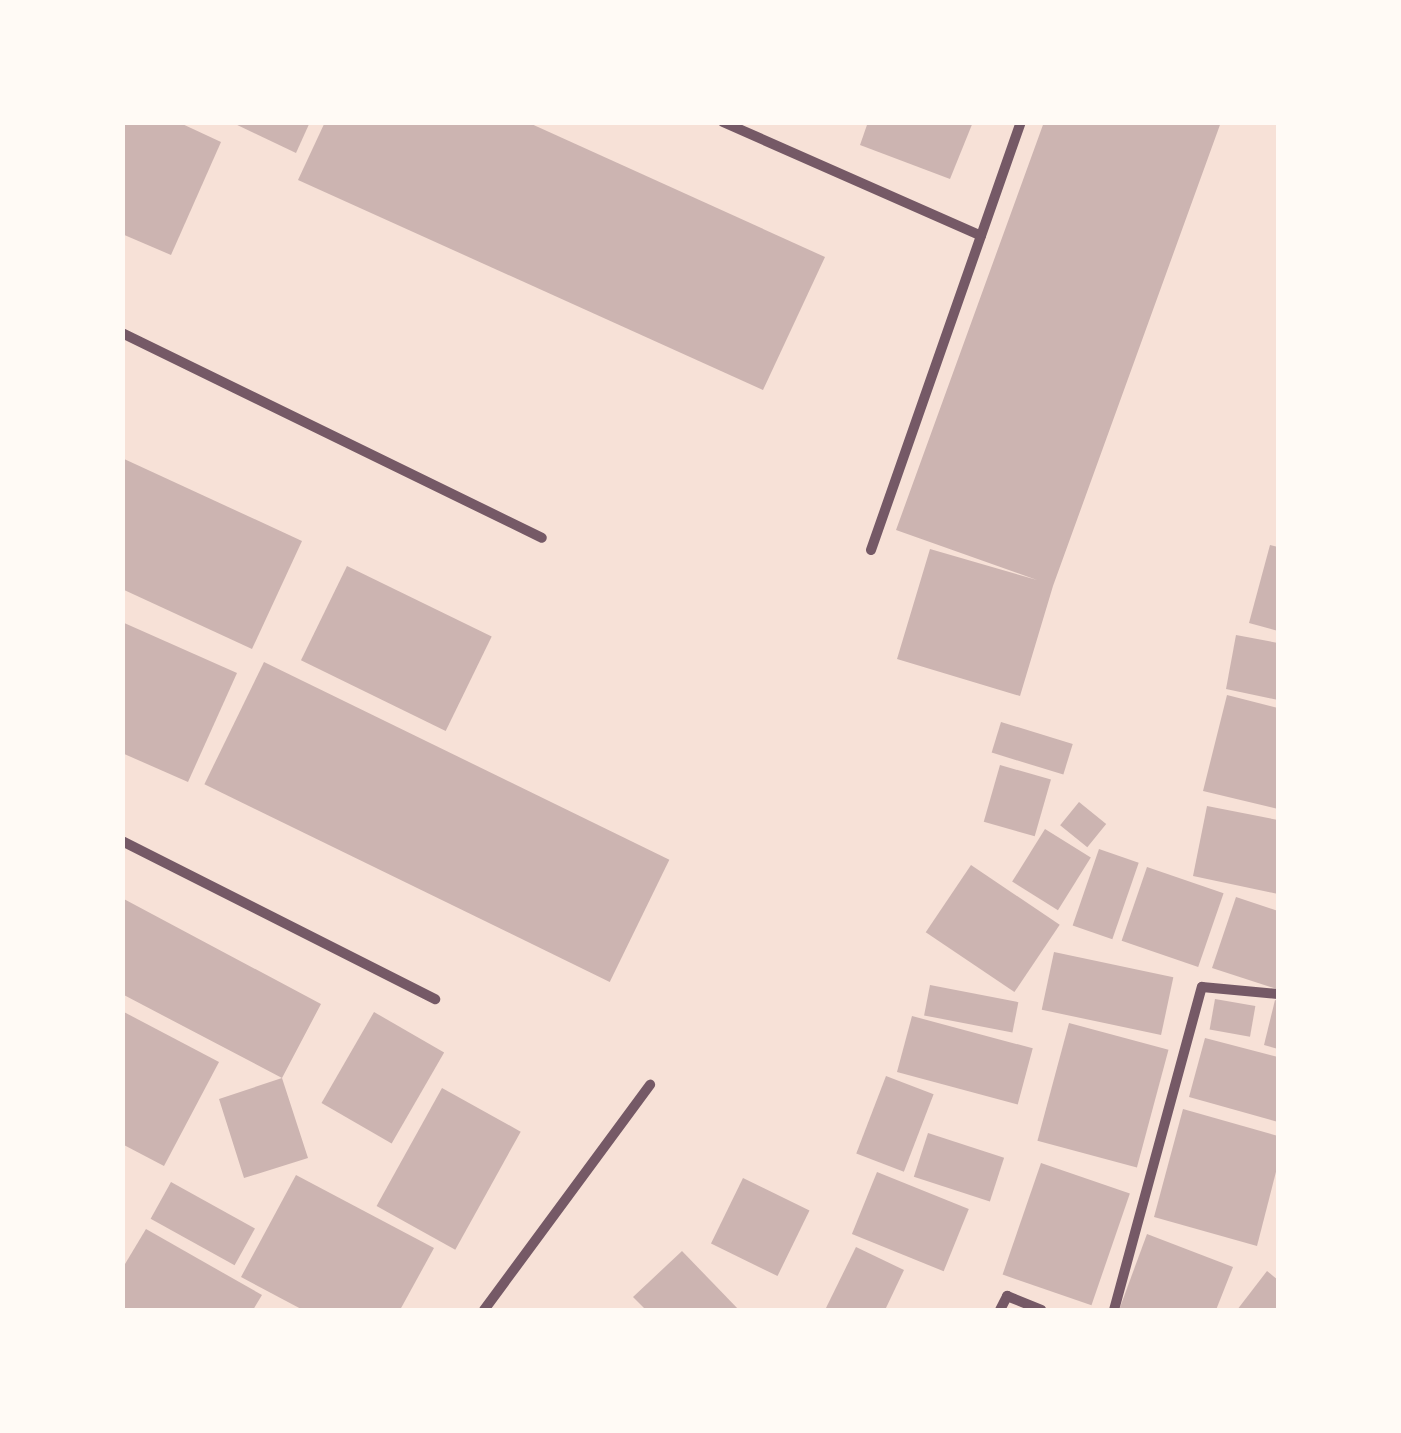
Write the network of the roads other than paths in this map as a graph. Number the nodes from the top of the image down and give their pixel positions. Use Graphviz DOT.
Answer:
graph roads {
  1 [pos="724,122"];
  2 [pos="1021,122"];
  3 [pos="981,236"];
  4 [pos="122,332"];
  5 [pos="542,538"];
  6 [pos="870,550"];
  7 [pos="122,841"];
  8 [pos="1278,994"];
  9 [pos="435,999"];
  10 [pos="650,1085"];
  11 [pos="484,1310"];
  12 [pos="1000,1310"];
  13 [pos="1041,1310"];
  14 [pos="1114,1310"];
  1 -- 3 [label="street"];
  2 -- 3 [label="street"];
  3 -- 6 [label="street"];
  4 -- 5 [label="street"];
  7 -- 9 [label="street"];
  8 -- 14 [label="street"];
  10 -- 11 [label="street"];
  12 -- 13 [label="street"];
}
